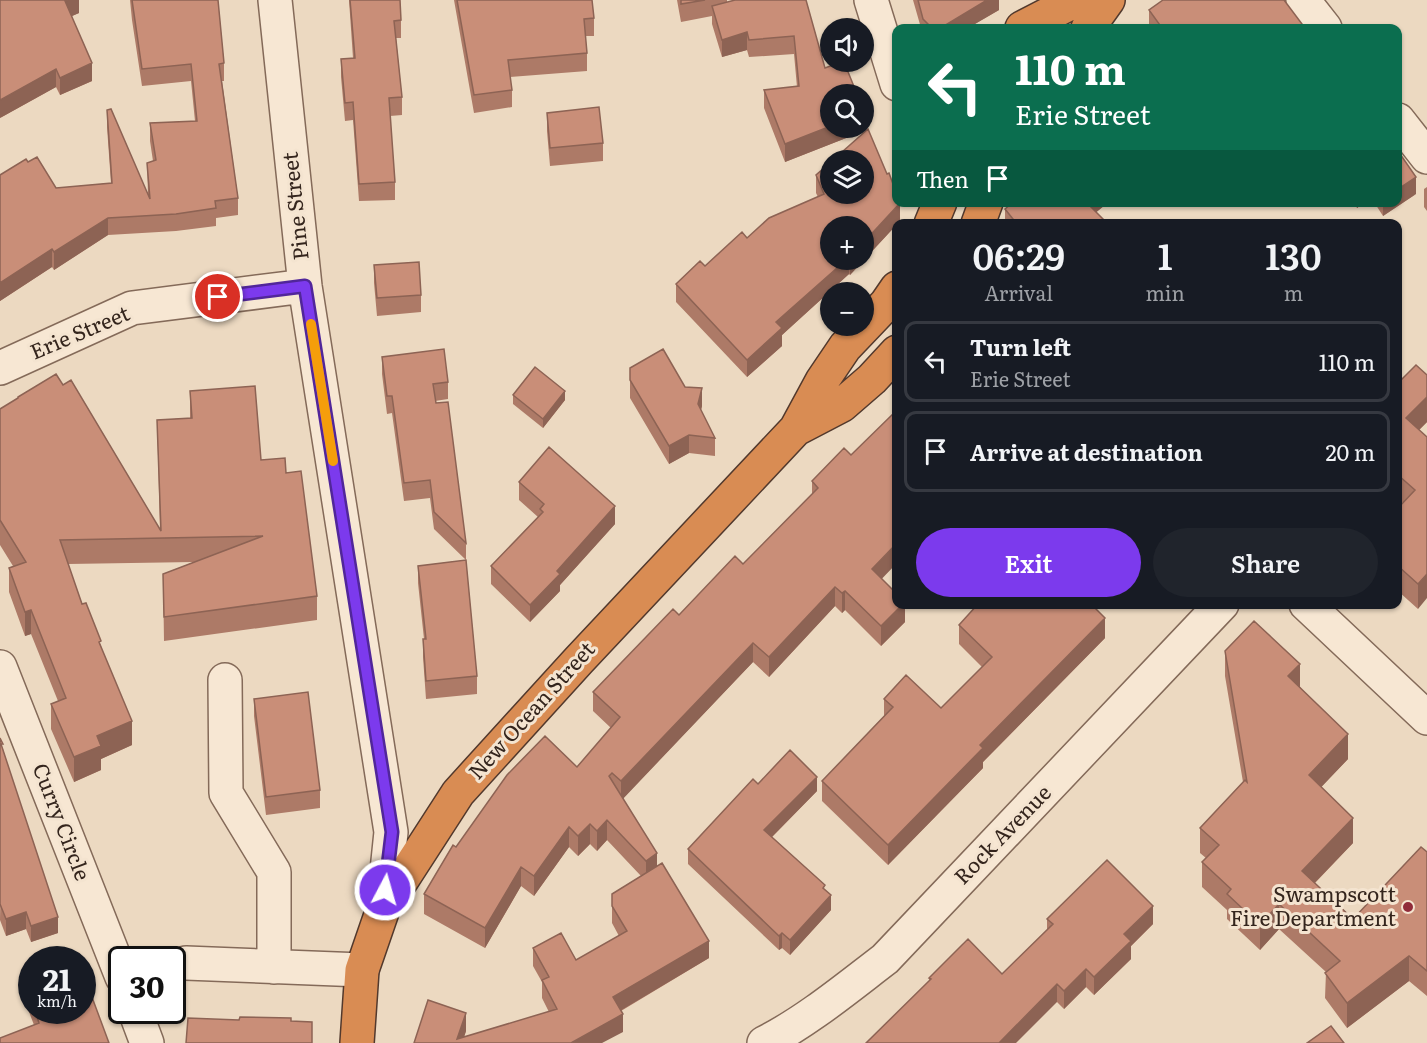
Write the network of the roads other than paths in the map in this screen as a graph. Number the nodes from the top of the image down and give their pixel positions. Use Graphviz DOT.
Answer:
graph roads {
  1 [pos="276,0"];
  2 [pos="871,0"];
  3 [pos="1076,0"];
  4 [pos="1108,0"];
  5 [pos="1303,0"];
  6 [pos="1030,24"];
  7 [pos="1050,24"];
  8 [pos="1092,24"];
  9 [pos="1322,24"];
  10 [pos="892,68"];
  11 [pos="1402,125"];
  12 [pos="1427,157"];
  13 [pos="305,286"];
  14 [pos="892,295"];
  15 [pos="892,357"];
  16 [pos="0,368"];
  17 [pos="796,429"];
  18 [pos="1217,609"];
  19 [pos="1312,609"];
  20 [pos="0,667"];
  21 [pos="225,680"];
  22 [pos="1424,709"];
  23 [pos="383,909"];
  24 [pos="110,946"];
  25 [pos="186,963"];
  26 [pos="274,967"];
  27 [pos="362,970"];
  28 [pos="140,1024"];
  29 [pos="147,1043"];
  30 [pos="357,1043"];
  31 [pos="764,1043"];
  1 -- 13 [label="street, Pine Street"];
  2 -- 10 [label="street"];
  3 -- 6 [label="highway"];
  3 -- 7 [label="highway"];
  4 -- 8 [label="highway"];
  5 -- 9 [label="street"];
  11 -- 12 [label="street"];
  13 -- 16 [label="street, Erie Street"];
  13 -- 23 [label="street, Pine Street"];
  14 -- 17 [label="highway, New Ocean Street"];
  15 -- 17 [label="highway, New Ocean Street"];
  17 -- 23 [label="highway, New Ocean Street"];
  18 -- 31 [label="street, Rock Avenue"];
  19 -- 22 [label="street"];
  20 -- 24 [label="street, Curry Circle"];
  21 -- 26 [label="street"];
  23 -- 27 [label="highway, New Ocean Street"];
  25 -- 26 [label="street"];
  26 -- 27 [label="street"];
  27 -- 30 [label="highway, New Ocean Street"];
  28 -- 29 [label="street"];
}
